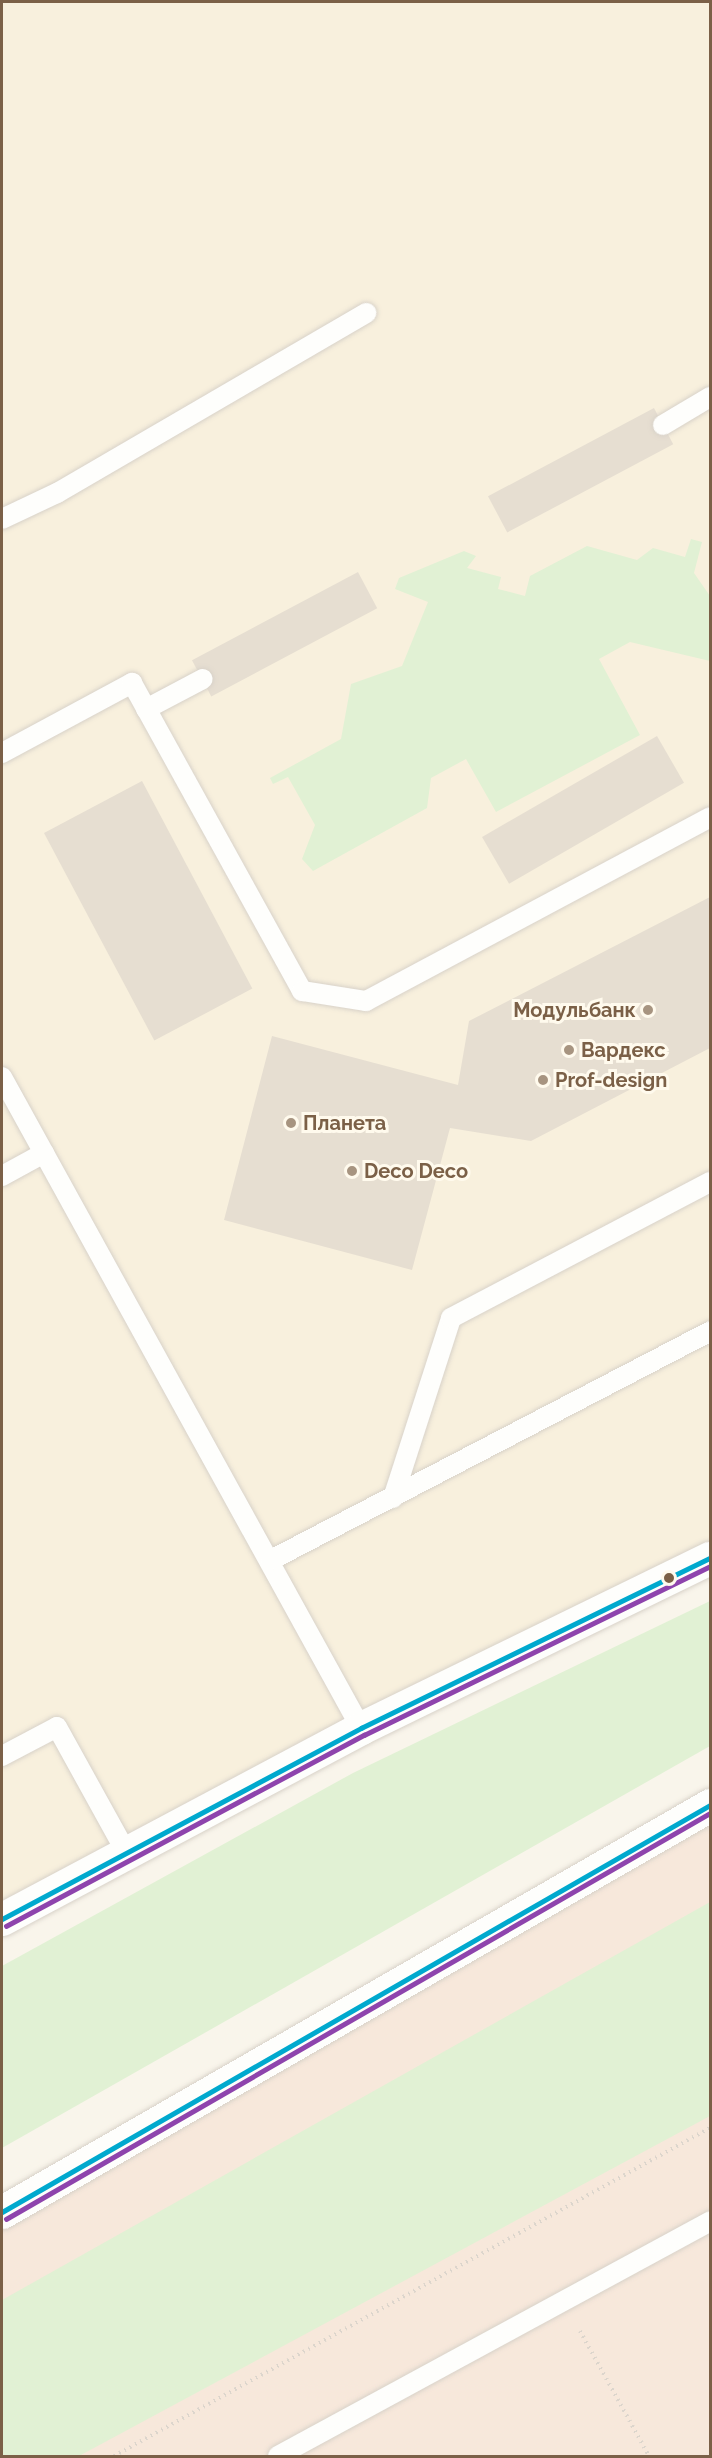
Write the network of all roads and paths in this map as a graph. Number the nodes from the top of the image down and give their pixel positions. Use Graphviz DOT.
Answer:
graph roads {
  1 [pos="366,313"];
  2 [pos="711,397"];
  3 [pos="663,425"];
  4 [pos="2,519"];
  5 [pos="202,679"];
  6 [pos="146,709"];
  7 [pos="2,753"];
  8 [pos="711,817"];
  9 [pos="2,1077"];
  10 [pos="44,1153"];
  11 [pos="2,1176"];
  12 [pos="711,1182"];
  13 [pos="711,1331"];
  14 [pos="393,1498"];
  15 [pos="711,1558"];
  16 [pos="271,1560"];
  17 [pos="361,1728"];
  18 [pos="2,1756"];
  19 [pos="711,1805"];
  20 [pos="126,1852"];
  21 [pos="2,1918"];
  22 [pos="711,2128"];
  23 [pos="2,2211"];
  24 [pos="711,2221"];
  25 [pos="563,2301"];
  26 [pos="114,2457"];
  27 [pos="278,2457"];
  28 [pos="649,2457"];
  1 -- 4 [label="lane"];
  2 -- 3 [label="lane"];
  5 -- 6 [label="lane"];
  6 -- 7 [label="lane"];
  6 -- 8 [label="lane"];
  9 -- 10 [label="lane"];
  10 -- 11 [label="lane"];
  10 -- 16 [label="lane"];
  12 -- 14 [label="lane"];
  13 -- 14 [label="lane"];
  14 -- 16 [label="lane"];
  15 -- 17 [label="street"];
  16 -- 17 [label="lane"];
  17 -- 20 [label="street"];
  18 -- 20 [label="lane"];
  19 -- 23 [label="street"];
  20 -- 21 [label="street"];
  22 -- 26 [label="path"];
  24 -- 25 [label="lane"];
  25 -- 27 [label="lane"];
  25 -- 28 [label="path"];
}
